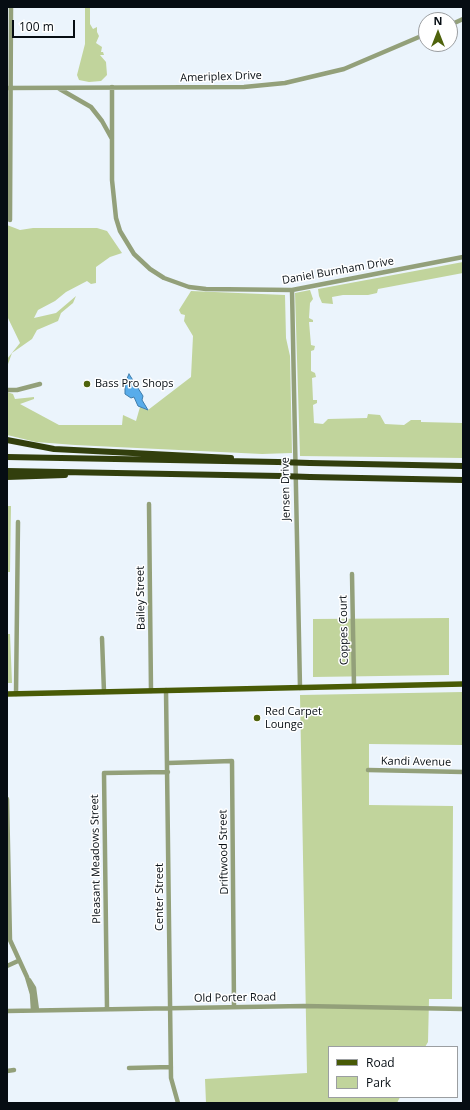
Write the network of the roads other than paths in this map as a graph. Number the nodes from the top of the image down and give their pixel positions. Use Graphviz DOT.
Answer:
graph roads {
  1 [pos="11,7"];
  2 [pos="418,37"];
  3 [pos="56,87"];
  4 [pos="112,87"];
  5 [pos="9,88"];
  6 [pos="112,140"];
  7 [pos="10,220"];
  8 [pos="463,257"];
  9 [pos="292,290"];
  10 [pos="40,384"];
  11 [pos="7,390"];
  12 [pos="7,440"];
  13 [pos="7,457"];
  14 [pos="267,462"];
  15 [pos="463,466"];
  16 [pos="7,471"];
  17 [pos="114,473"];
  18 [pos="7,477"];
  19 [pos="463,480"];
  20 [pos="149,504"];
  21 [pos="18,522"];
  22 [pos="352,574"];
  23 [pos="102,638"];
  24 [pos="463,684"];
  25 [pos="354,686"];
  26 [pos="300,688"];
  27 [pos="151,690"];
  28 [pos="166,690"];
  29 [pos="104,692"];
  30 [pos="8,694"];
  31 [pos="16,694"];
  32 [pos="168,763"];
  33 [pos="368,770"];
  34 [pos="168,772"];
  35 [pos="463,772"];
  36 [pos="7,799"];
  37 [pos="18,961"];
  38 [pos="7,966"];
  39 [pos="234,1006"];
  40 [pos="107,1008"];
  41 [pos="170,1008"];
  42 [pos="463,1009"];
  43 [pos="35,1010"];
  44 [pos="7,1011"];
  45 [pos="171,1067"];
  46 [pos="129,1068"];
  47 [pos="14,1070"];
  48 [pos="7,1071"];
  49 [pos="178,1103"];
  1 -- 5 [label="street"];
  2 -- 4 [label="street, Ameriplex Drive"];
  3 -- 4 [label="street, Ameriplex Drive"];
  3 -- 5 [label="street, Ameriplex Drive"];
  3 -- 6 [label="street"];
  4 -- 6 [label="street, Daniel Burnham Drive"];
  5 -- 7 [label="street"];
  6 -- 9 [label="street, Daniel Burnham Drive"];
  8 -- 9 [label="street, Daniel Burnham Drive"];
  9 -- 26 [label="street, Jensen Drive"];
  10 -- 11 [label="street"];
  12 -- 14 [label="highway"];
  13 -- 14 [label="highway"];
  14 -- 15 [label="highway, bridge"];
  16 -- 17 [label="highway"];
  17 -- 18 [label="highway"];
  17 -- 19 [label="highway, bridge"];
  20 -- 27 [label="street, Bailey Street"];
  21 -- 31 [label="street"];
  22 -- 25 [label="street, Coppes Court"];
  23 -- 29 [label="street"];
  24 -- 25 [label="main road"];
  25 -- 26 [label="main road"];
  26 -- 28 [label="main road"];
  27 -- 28 [label="main road"];
  27 -- 29 [label="main road"];
  28 -- 32 [label="street, Center Street"];
  29 -- 31 [label="main road"];
  30 -- 31 [label="main road"];
  32 -- 34 [label="street, Center Street"];
  32 -- 39 [label="street, Driftwood Street"];
  33 -- 35 [label="street, Kandi Avenue"];
  34 -- 40 [label="street, Pleasant Meadows Street"];
  34 -- 41 [label="street, Center Street"];
  36 -- 37 [label="street"];
  37 -- 38 [label="street"];
  37 -- 43 [label="street"];
  39 -- 41 [label="street, Old Porter Road"];
  39 -- 42 [label="street, Old Porter Road"];
  40 -- 41 [label="street, Old Porter Road"];
  40 -- 43 [label="street, Old Porter Road"];
  41 -- 45 [label="street, Center Street"];
  43 -- 44 [label="street, Old Porter Road"];
  45 -- 46 [label="street"];
  45 -- 49 [label="street, Center Street"];
  47 -- 48 [label="street"];
}
